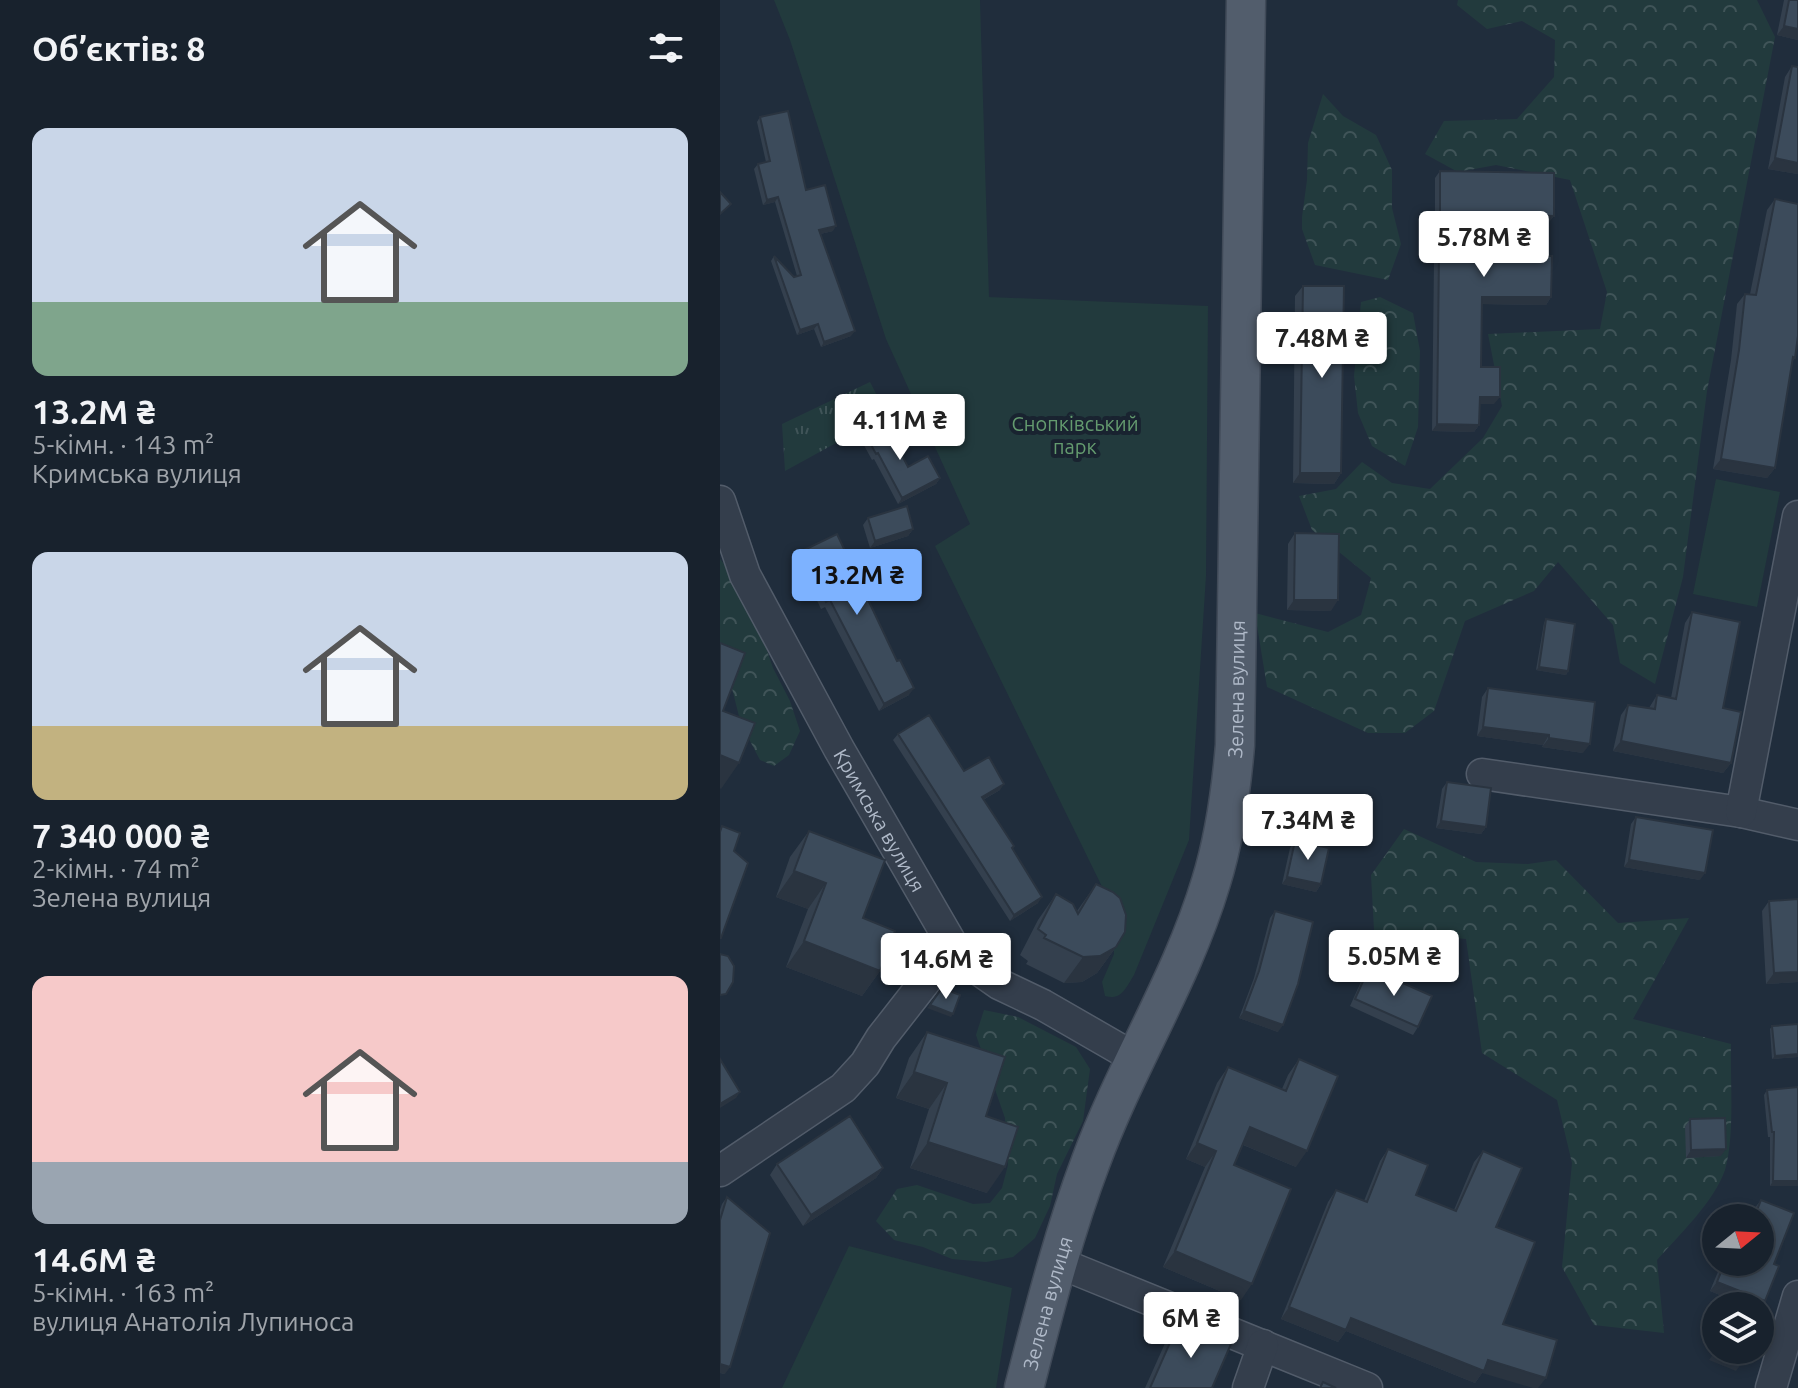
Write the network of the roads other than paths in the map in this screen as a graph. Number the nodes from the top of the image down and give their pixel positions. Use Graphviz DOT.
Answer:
graph roads {
  1 [pos="1246,0"];
  2 [pos="720,501"];
  3 [pos="1798,516"];
  4 [pos="1482,774"];
  5 [pos="1741,812"];
  6 [pos="1798,825"];
  7 [pos="953,946"];
  8 [pos="1135,1058"];
  9 [pos="720,1171"];
  10 [pos="1057,1262"];
  11 [pos="1798,1296"];
  12 [pos="1263,1345"];
  13 [pos="1782,1377"];
  14 [pos="1024,1388"];
  15 [pos="1248,1388"];
  16 [pos="1367,1388"];
  1 -- 8 [label="main road, Зелена вулиця"];
  2 -- 7 [label="street, Кримська вулиця"];
  3 -- 5 [label="street"];
  4 -- 5 [label="street"];
  5 -- 6 [label="street"];
  7 -- 8 [label="street, Кримська вулиця"];
  7 -- 9 [label="street"];
  8 -- 10 [label="main road, Зелена вулиця"];
  10 -- 12 [label="street"];
  10 -- 14 [label="main road, Зелена вулиця"];
  11 -- 13 [label="street"];
  12 -- 15 [label="street"];
  12 -- 16 [label="street"];
}
